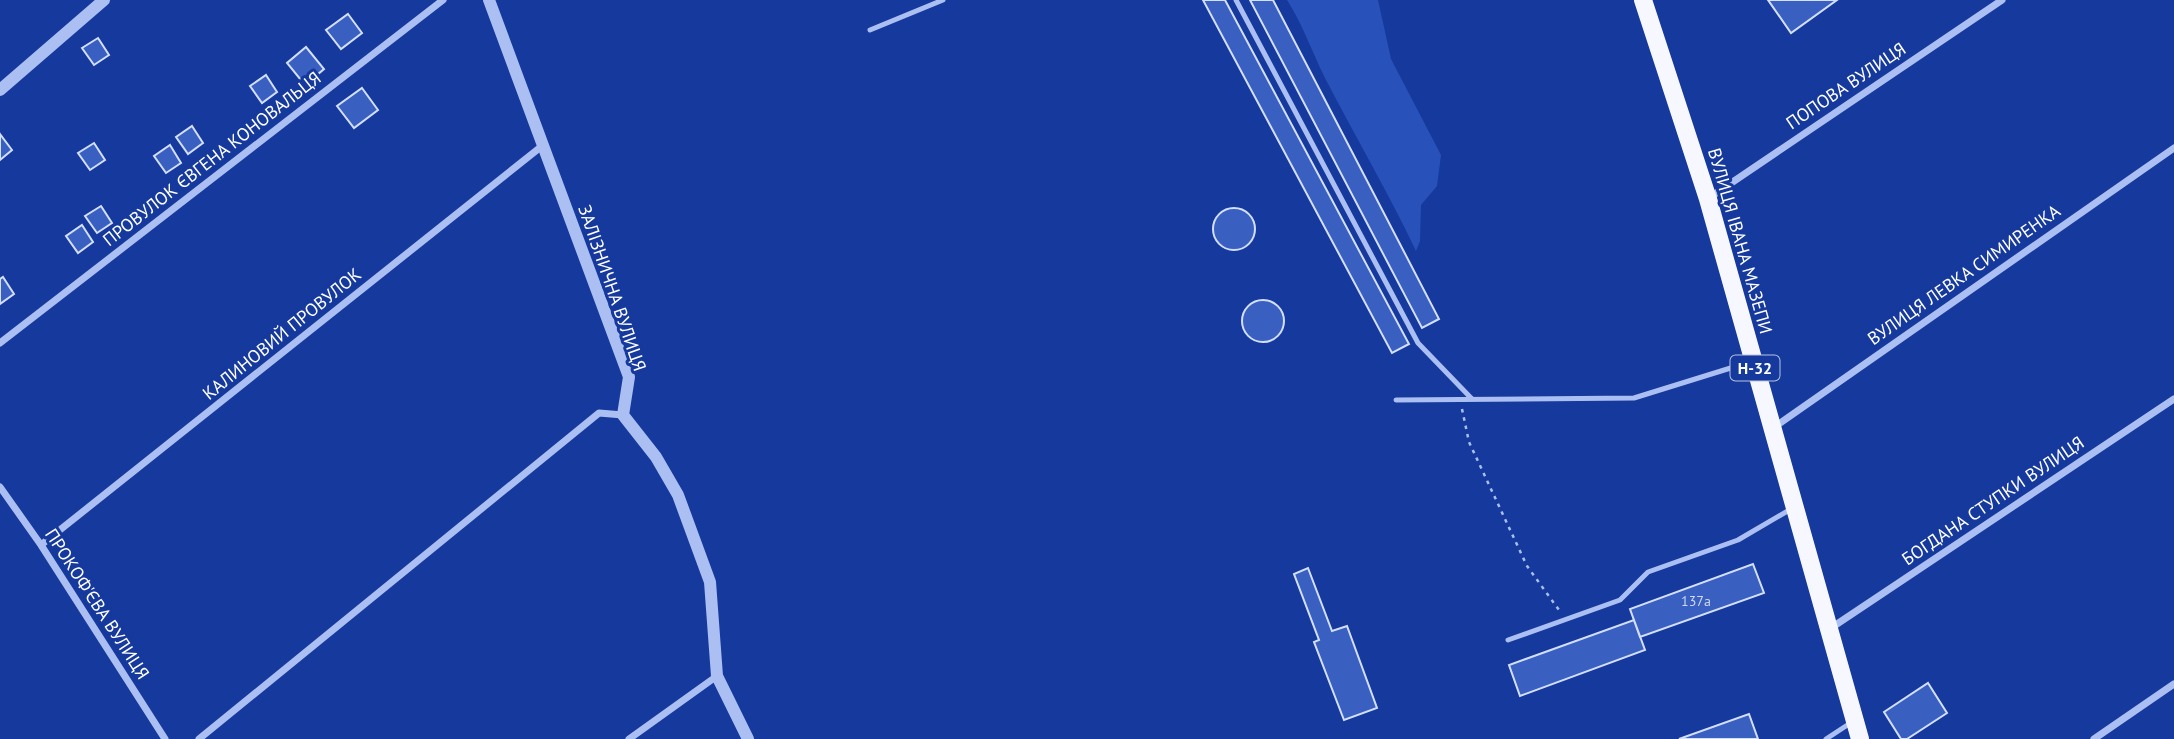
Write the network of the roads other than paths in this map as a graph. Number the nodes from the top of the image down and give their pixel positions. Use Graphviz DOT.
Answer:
graph roads {
  1 [pos="104,0"];
  2 [pos="443,0"];
  3 [pos="489,0"];
  4 [pos="943,0"];
  5 [pos="1236,0"];
  6 [pos="1643,0"];
  7 [pos="2001,0"];
  8 [pos="870,30"];
  9 [pos="0,90"];
  10 [pos="542,146"];
  11 [pos="2174,148"];
  12 [pos="1708,199"];
  13 [pos="0,343"];
  14 [pos="1753,362"];
  15 [pos="1472,399"];
  16 [pos="2174,399"];
  17 [pos="1396,400"];
  18 [pos="623,415"];
  19 [pos="1772,429"];
  20 [pos="0,487"];
  21 [pos="1794,508"];
  22 [pos="41,545"];
  23 [pos="1828,630"];
  24 [pos="1508,640"];
  25 [pos="717,676"];
  26 [pos="2174,684"];
  27 [pos="1854,720"];
  28 [pos="165,739"];
  29 [pos="199,739"];
  30 [pos="629,739"];
  31 [pos="748,739"];
  32 [pos="1826,739"];
  33 [pos="1860,739"];
  34 [pos="2094,739"];
  1 -- 9 [label="street"];
  2 -- 13 [label="street, ПРОВУЛОК ЄВГЕНА КОНОВАЛЬЦЯ"];
  3 -- 10 [label="street, ЗАЛІЗНИЧНА ВУЛИЦЯ"];
  4 -- 8 [label="lane"];
  5 -- 15 [label="lane"];
  6 -- 12 [label="main road, ВУЛИЦЯ ІВАНА МАЗЕПИ / Н-32"];
  7 -- 12 [label="street, ПОПОВА ВУЛИЦЯ"];
  10 -- 18 [label="street, ЗАЛІЗНИЧНА ВУЛИЦЯ"];
  10 -- 22 [label="street, КАЛИНОВИЙ ПРОВУЛОК"];
  11 -- 19 [label="street, ВУЛИЦЯ ЛЕВКА СИМИРЕНКА"];
  12 -- 14 [label="main road, ВУЛИЦЯ ІВАНА МАЗЕПИ / Н-32"];
  14 -- 15 [label="lane"];
  14 -- 19 [label="main road, ВУЛИЦЯ ІВАНА МАЗЕПИ / Н-32"];
  15 -- 17 [label="lane"];
  16 -- 23 [label="street, БОГДАНА СТУПКИ ВУЛИЦЯ"];
  18 -- 25 [label="street"];
  18 -- 29 [label="street"];
  19 -- 21 [label="main road, ВУЛИЦЯ ІВАНА МАЗЕПИ / Н-32"];
  20 -- 22 [label="street, ПРОКОФ'ЄВА ВУЛИЦЯ"];
  21 -- 23 [label="main road, ВУЛИЦЯ ІВАНА МАЗЕПИ / Н-32"];
  21 -- 24 [label="lane"];
  22 -- 28 [label="street, ПРОКОФ'ЄВА ВУЛИЦЯ"];
  23 -- 27 [label="main road, ВУЛИЦЯ ІВАНА МАЗЕПИ / Н-32"];
  25 -- 30 [label="street"];
  25 -- 31 [label="street"];
  26 -- 34 [label="street"];
  27 -- 32 [label="lane"];
  27 -- 33 [label="main road, ВУЛИЦЯ ІВАНА МАЗЕПИ / Н-32"];
}
